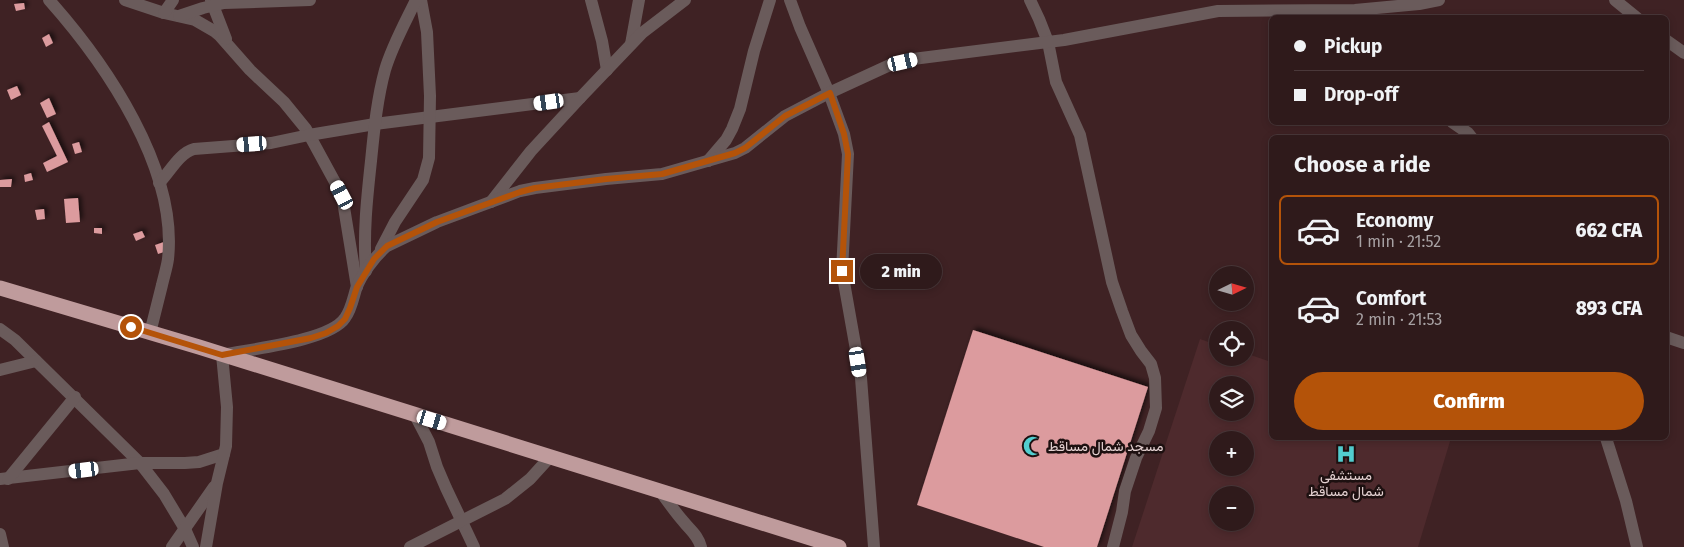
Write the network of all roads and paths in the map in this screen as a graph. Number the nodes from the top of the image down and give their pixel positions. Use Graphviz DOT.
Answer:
graph roads {
  1 [pos="49,0"];
  2 [pos="125,0"];
  3 [pos="173,0"];
  4 [pos="310,0"];
  5 [pos="416,0"];
  6 [pos="421,0"];
  7 [pos="591,0"];
  8 [pos="639,0"];
  9 [pos="685,0"];
  10 [pos="770,0"];
  11 [pos="790,0"];
  12 [pos="1030,0"];
  13 [pos="1439,0"];
  14 [pos="1615,0"];
  15 [pos="212,3"];
  16 [pos="164,13"];
  17 [pos="1357,14"];
  18 [pos="1633,15"];
  19 [pos="179,16"];
  20 [pos="1048,42"];
  21 [pos="1669,42"];
  22 [pos="228,44"];
  23 [pos="631,44"];
  24 [pos="1684,53"];
  25 [pos="606,70"];
  26 [pos="830,93"];
  27 [pos="580,98"];
  28 [pos="429,117"];
  29 [pos="376,124"];
  30 [pos="1456,125"];
  31 [pos="309,135"];
  32 [pos="1470,135"];
  33 [pos="708,161"];
  34 [pos="159,183"];
  35 [pos="492,202"];
  36 [pos="380,252"];
  37 [pos="366,271"];
  38 [pos="357,287"];
  39 [pos="0,288"];
  40 [pos="0,329"];
  41 [pos="150,332"];
  42 [pos="1669,339"];
  43 [pos="1684,343"];
  44 [pos="222,355"];
  45 [pos="36,361"];
  46 [pos="0,370"];
  47 [pos="75,397"];
  48 [pos="415,415"];
  49 [pos="1607,440"];
  50 [pos="224,454"];
  51 [pos="550,457"];
  52 [pos="140,463"];
  53 [pos="4,479"];
  54 [pos="217,483"];
  55 [pos="660,492"];
  56 [pos="462,522"];
  57 [pos="185,530"];
  58 [pos="0,534"];
  59 [pos="3,547"];
  60 [pos="172,547"];
  61 [pos="193,547"];
  62 [pos="206,547"];
  63 [pos="410,547"];
  64 [pos="474,547"];
  65 [pos="701,547"];
  66 [pos="839,547"];
  67 [pos="874,547"];
  68 [pos="1113,547"];
  69 [pos="1637,547"];
  1 -- 34 [label="street"];
  2 -- 16 [label="street"];
  3 -- 16 [label="street"];
  4 -- 15 [label="street"];
  5 -- 29 [label="street"];
  6 -- 28 [label="street"];
  7 -- 25 [label="street"];
  8 -- 23 [label="street"];
  9 -- 23 [label="street"];
  10 -- 33 [label="street"];
  11 -- 26 [label="street"];
  12 -- 20 [label="street"];
  13 -- 17 [label="street"];
  14 -- 18 [label="street"];
  15 -- 19 [label="street"];
  15 -- 22 [label="street"];
  16 -- 19 [label="street"];
  17 -- 20 [label="street"];
  19 -- 22 [label="street"];
  20 -- 26 [label="street"];
  20 -- 68 [label="street"];
  21 -- 24 [label="street"];
  22 -- 31 [label="street"];
  23 -- 25 [label="street"];
  25 -- 27 [label="street"];
  26 -- 33 [label="street"];
  26 -- 67 [label="street"];
  27 -- 28 [label="street"];
  27 -- 35 [label="street"];
  28 -- 29 [label="street"];
  28 -- 36 [label="street"];
  29 -- 31 [label="street"];
  29 -- 37 [label="street"];
  30 -- 32 [label="street"];
  31 -- 34 [label="street"];
  31 -- 38 [label="street"];
  33 -- 35 [label="street"];
  34 -- 41 [label="street"];
  35 -- 36 [label="street"];
  36 -- 37 [label="street"];
  37 -- 38 [label="street"];
  38 -- 44 [label="street"];
  39 -- 41 [label="highway"];
  40 -- 45 [label="street"];
  41 -- 44 [label="highway"];
  42 -- 43 [label="street"];
  44 -- 48 [label="highway"];
  44 -- 50 [label="street"];
  45 -- 46 [label="street"];
  45 -- 47 [label="street"];
  47 -- 52 [label="street"];
  47 -- 53 [label="street"];
  48 -- 51 [label="highway"];
  48 -- 56 [label="street"];
  49 -- 69 [label="street"];
  50 -- 52 [label="street"];
  50 -- 54 [label="street"];
  51 -- 55 [label="highway"];
  51 -- 56 [label="street"];
  52 -- 53 [label="street"];
  52 -- 57 [label="street"];
  54 -- 57 [label="street"];
  54 -- 62 [label="street"];
  55 -- 65 [label="street"];
  55 -- 66 [label="highway"];
  56 -- 63 [label="street"];
  56 -- 64 [label="street"];
  57 -- 60 [label="street"];
  57 -- 61 [label="street"];
  58 -- 59 [label="street"];
}
